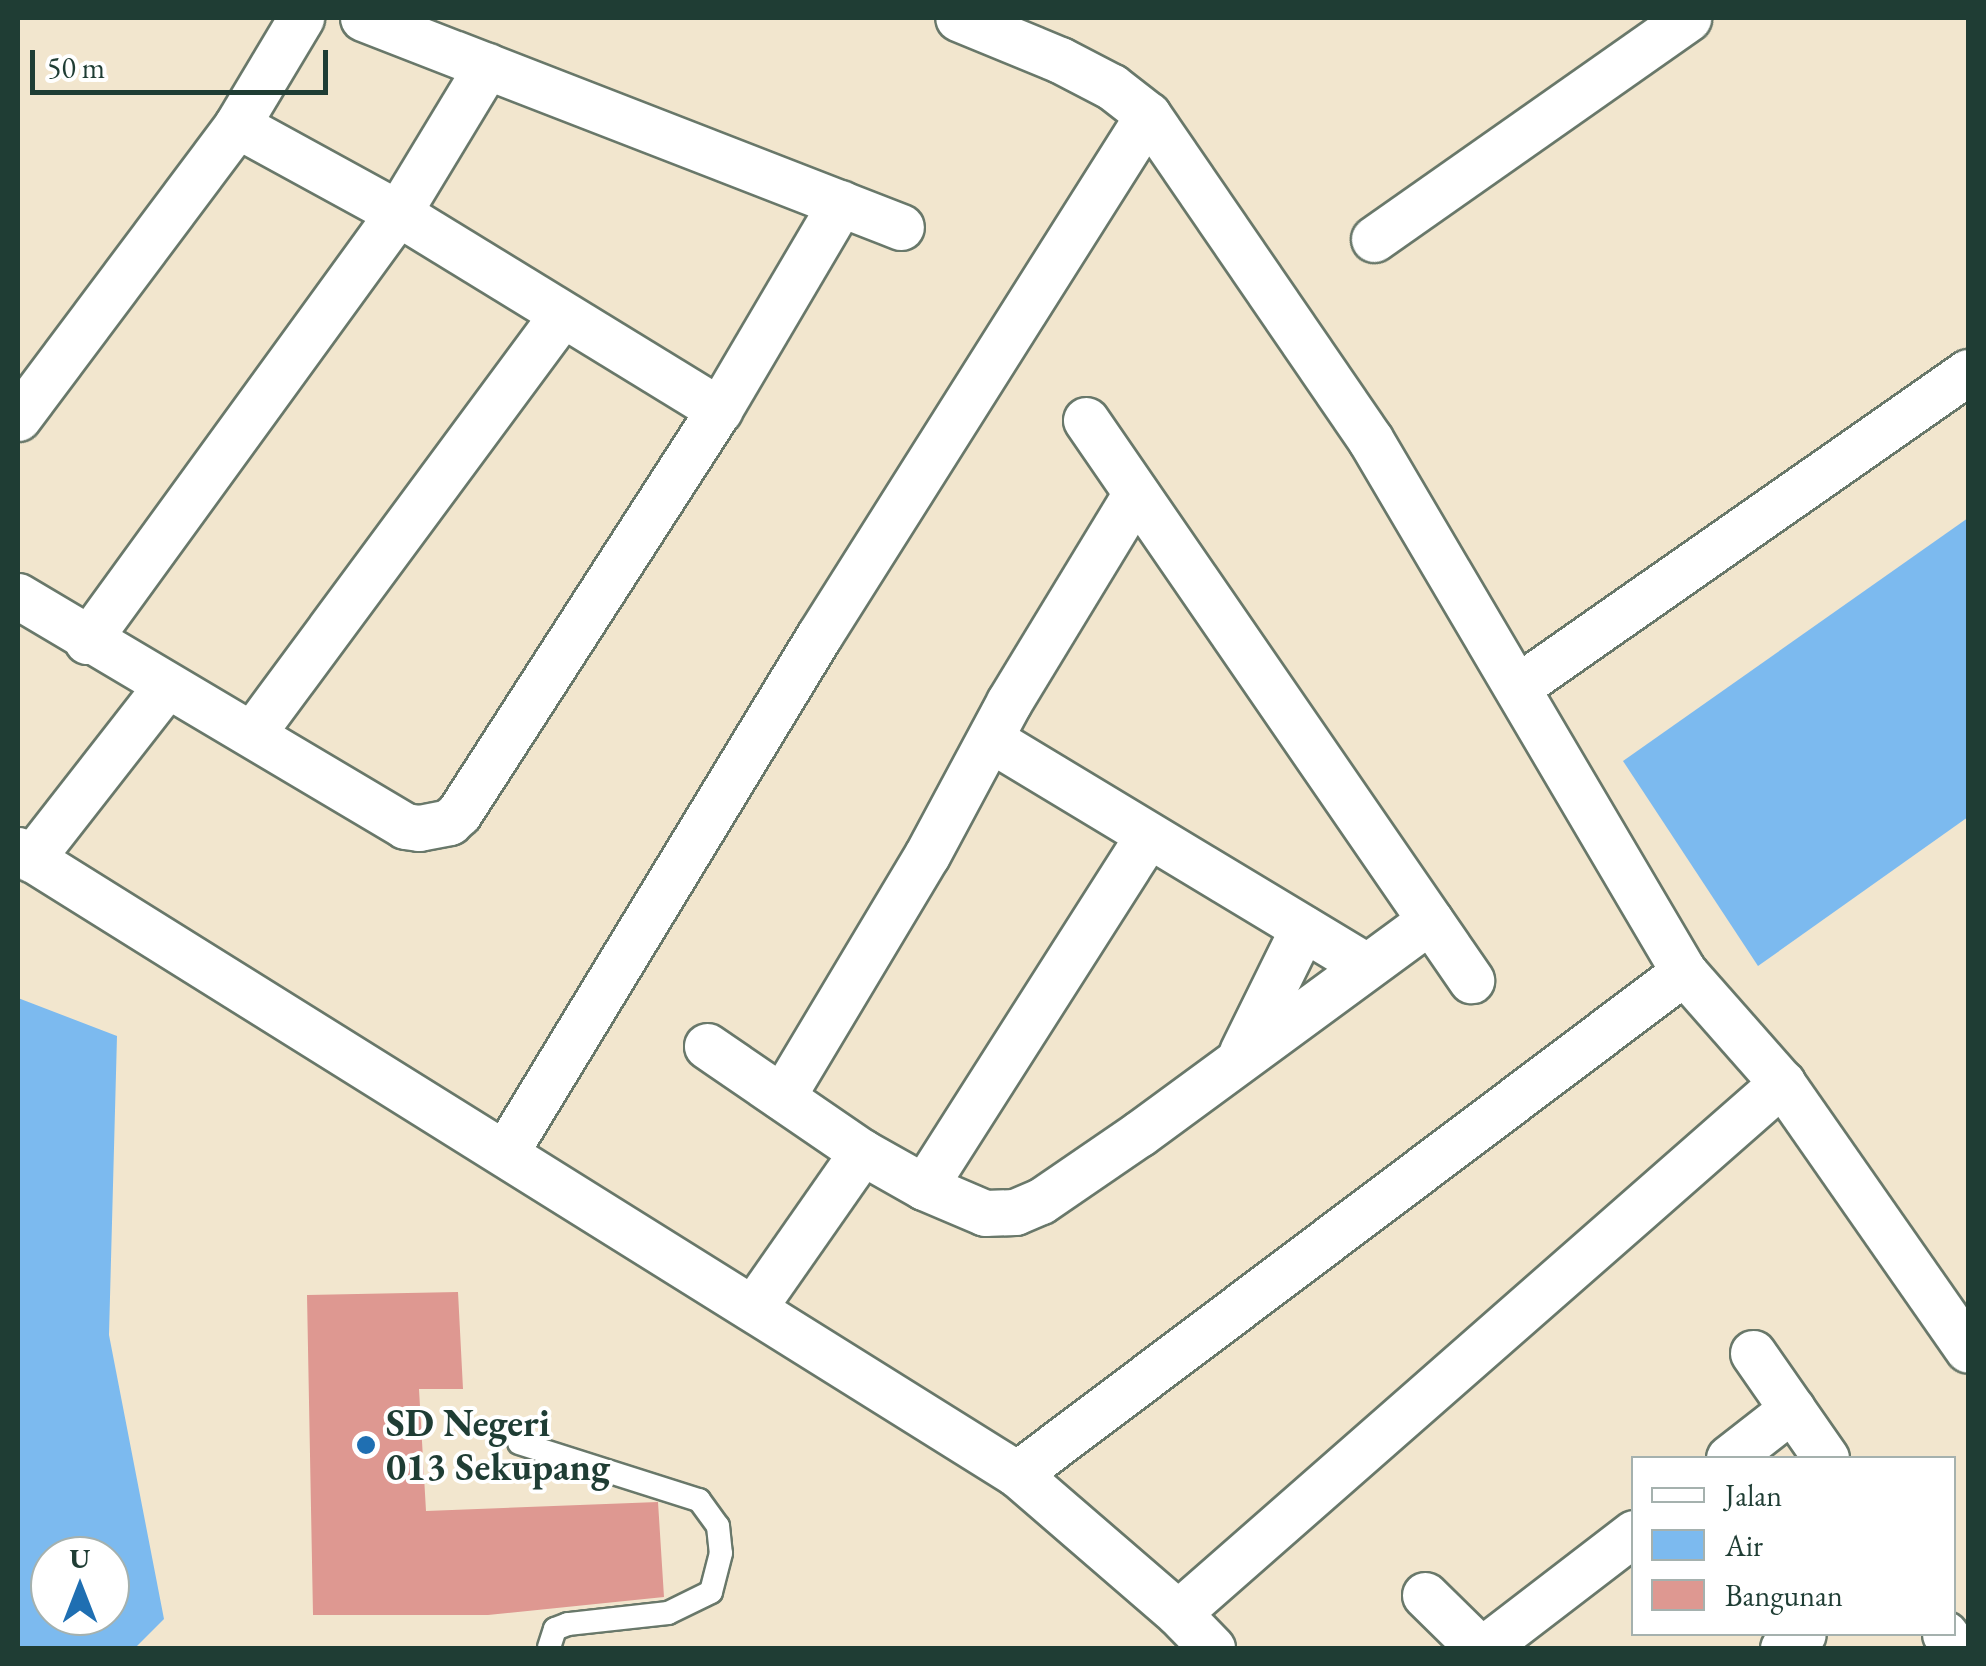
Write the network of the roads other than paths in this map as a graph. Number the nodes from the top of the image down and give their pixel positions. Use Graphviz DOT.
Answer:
graph roads {
  1 [pos="301,18"];
  2 [pos="363,18"];
  3 [pos="958,18"];
  4 [pos="1688,18"];
  5 [pos="487,66"];
  6 [pos="1148,115"];
  7 [pos="236,125"];
  8 [pos="840,203"];
  9 [pos="398,213"];
  10 [pos="901,227"];
  11 [pos="1374,240"];
  12 [pos="561,316"];
  13 [pos="1968,372"];
  14 [pos="719,410"];
  15 [pos="18,418"];
  16 [pos="1086,420"];
  17 [pos="1135,495"];
  18 [pos="18,596"];
  19 [pos="87,642"];
  20 [pos="166,686"];
  21 [pos="1519,686"];
  22 [pos="252,734"];
  23 [pos="990,739"];
  24 [pos="1148,835"];
  25 [pos="24,854"];
  26 [pos="1430,920"];
  27 [pos="1303,928"];
  28 [pos="1366,966"];
  29 [pos="1684,972"];
  30 [pos="1471,980"];
  31 [pos="707,1046"];
  32 [pos="1238,1058"];
  33 [pos="1782,1083"];
  34 [pos="782,1097"];
  35 [pos="862,1152"];
  36 [pos="505,1153"];
  37 [pos="924,1187"];
  38 [pos="754,1307"];
  39 [pos="1968,1350"];
  40 [pos="1753,1353"];
  41 [pos="1792,1409"];
  42 [pos="519,1443"];
  43 [pos="1732,1456"];
  44 [pos="1825,1456"];
  45 [pos="1017,1474"];
  46 [pos="1631,1534"];
  47 [pos="1424,1595"];
  48 [pos="1178,1612"];
  49 [pos="549,1648"];
  50 [pos="1212,1648"];
  51 [pos="1482,1648"];
  1 -- 7 [label="street"];
  2 -- 5 [label="street"];
  3 -- 6 [label="street"];
  4 -- 11 [label="street"];
  5 -- 8 [label="street"];
  5 -- 9 [label="street"];
  6 -- 21 [label="street"];
  6 -- 36 [label="street"];
  7 -- 9 [label="street"];
  7 -- 15 [label="street"];
  8 -- 10 [label="street"];
  8 -- 14 [label="street"];
  9 -- 12 [label="street"];
  9 -- 19 [label="street"];
  12 -- 14 [label="street"];
  12 -- 22 [label="street"];
  13 -- 21 [label="street"];
  14 -- 22 [label="street"];
  16 -- 17 [label="street"];
  17 -- 23 [label="street"];
  17 -- 26 [label="street"];
  18 -- 19 [label="street"];
  19 -- 20 [label="street"];
  20 -- 22 [label="street"];
  20 -- 25 [label="street"];
  21 -- 29 [label="street"];
  23 -- 24 [label="street"];
  23 -- 34 [label="street"];
  24 -- 27 [label="street"];
  24 -- 37 [label="street"];
  25 -- 36 [label="street"];
  26 -- 28 [label="street"];
  26 -- 30 [label="street"];
  27 -- 28 [label="street"];
  27 -- 32 [label="street"];
  28 -- 32 [label="street"];
  29 -- 33 [label="street"];
  29 -- 45 [label="street"];
  31 -- 34 [label="street"];
  32 -- 37 [label="street"];
  33 -- 39 [label="street"];
  33 -- 48 [label="street"];
  34 -- 35 [label="street"];
  35 -- 37 [label="street"];
  35 -- 38 [label="street"];
  36 -- 38 [label="street"];
  38 -- 45 [label="street"];
  40 -- 41 [label="street"];
  41 -- 43 [label="street"];
  41 -- 44 [label="street"];
  42 -- 49 [label="lane"];
  45 -- 48 [label="street"];
  46 -- 51 [label="street"];
  47 -- 51 [label="street"];
  48 -- 50 [label="street"];
}
